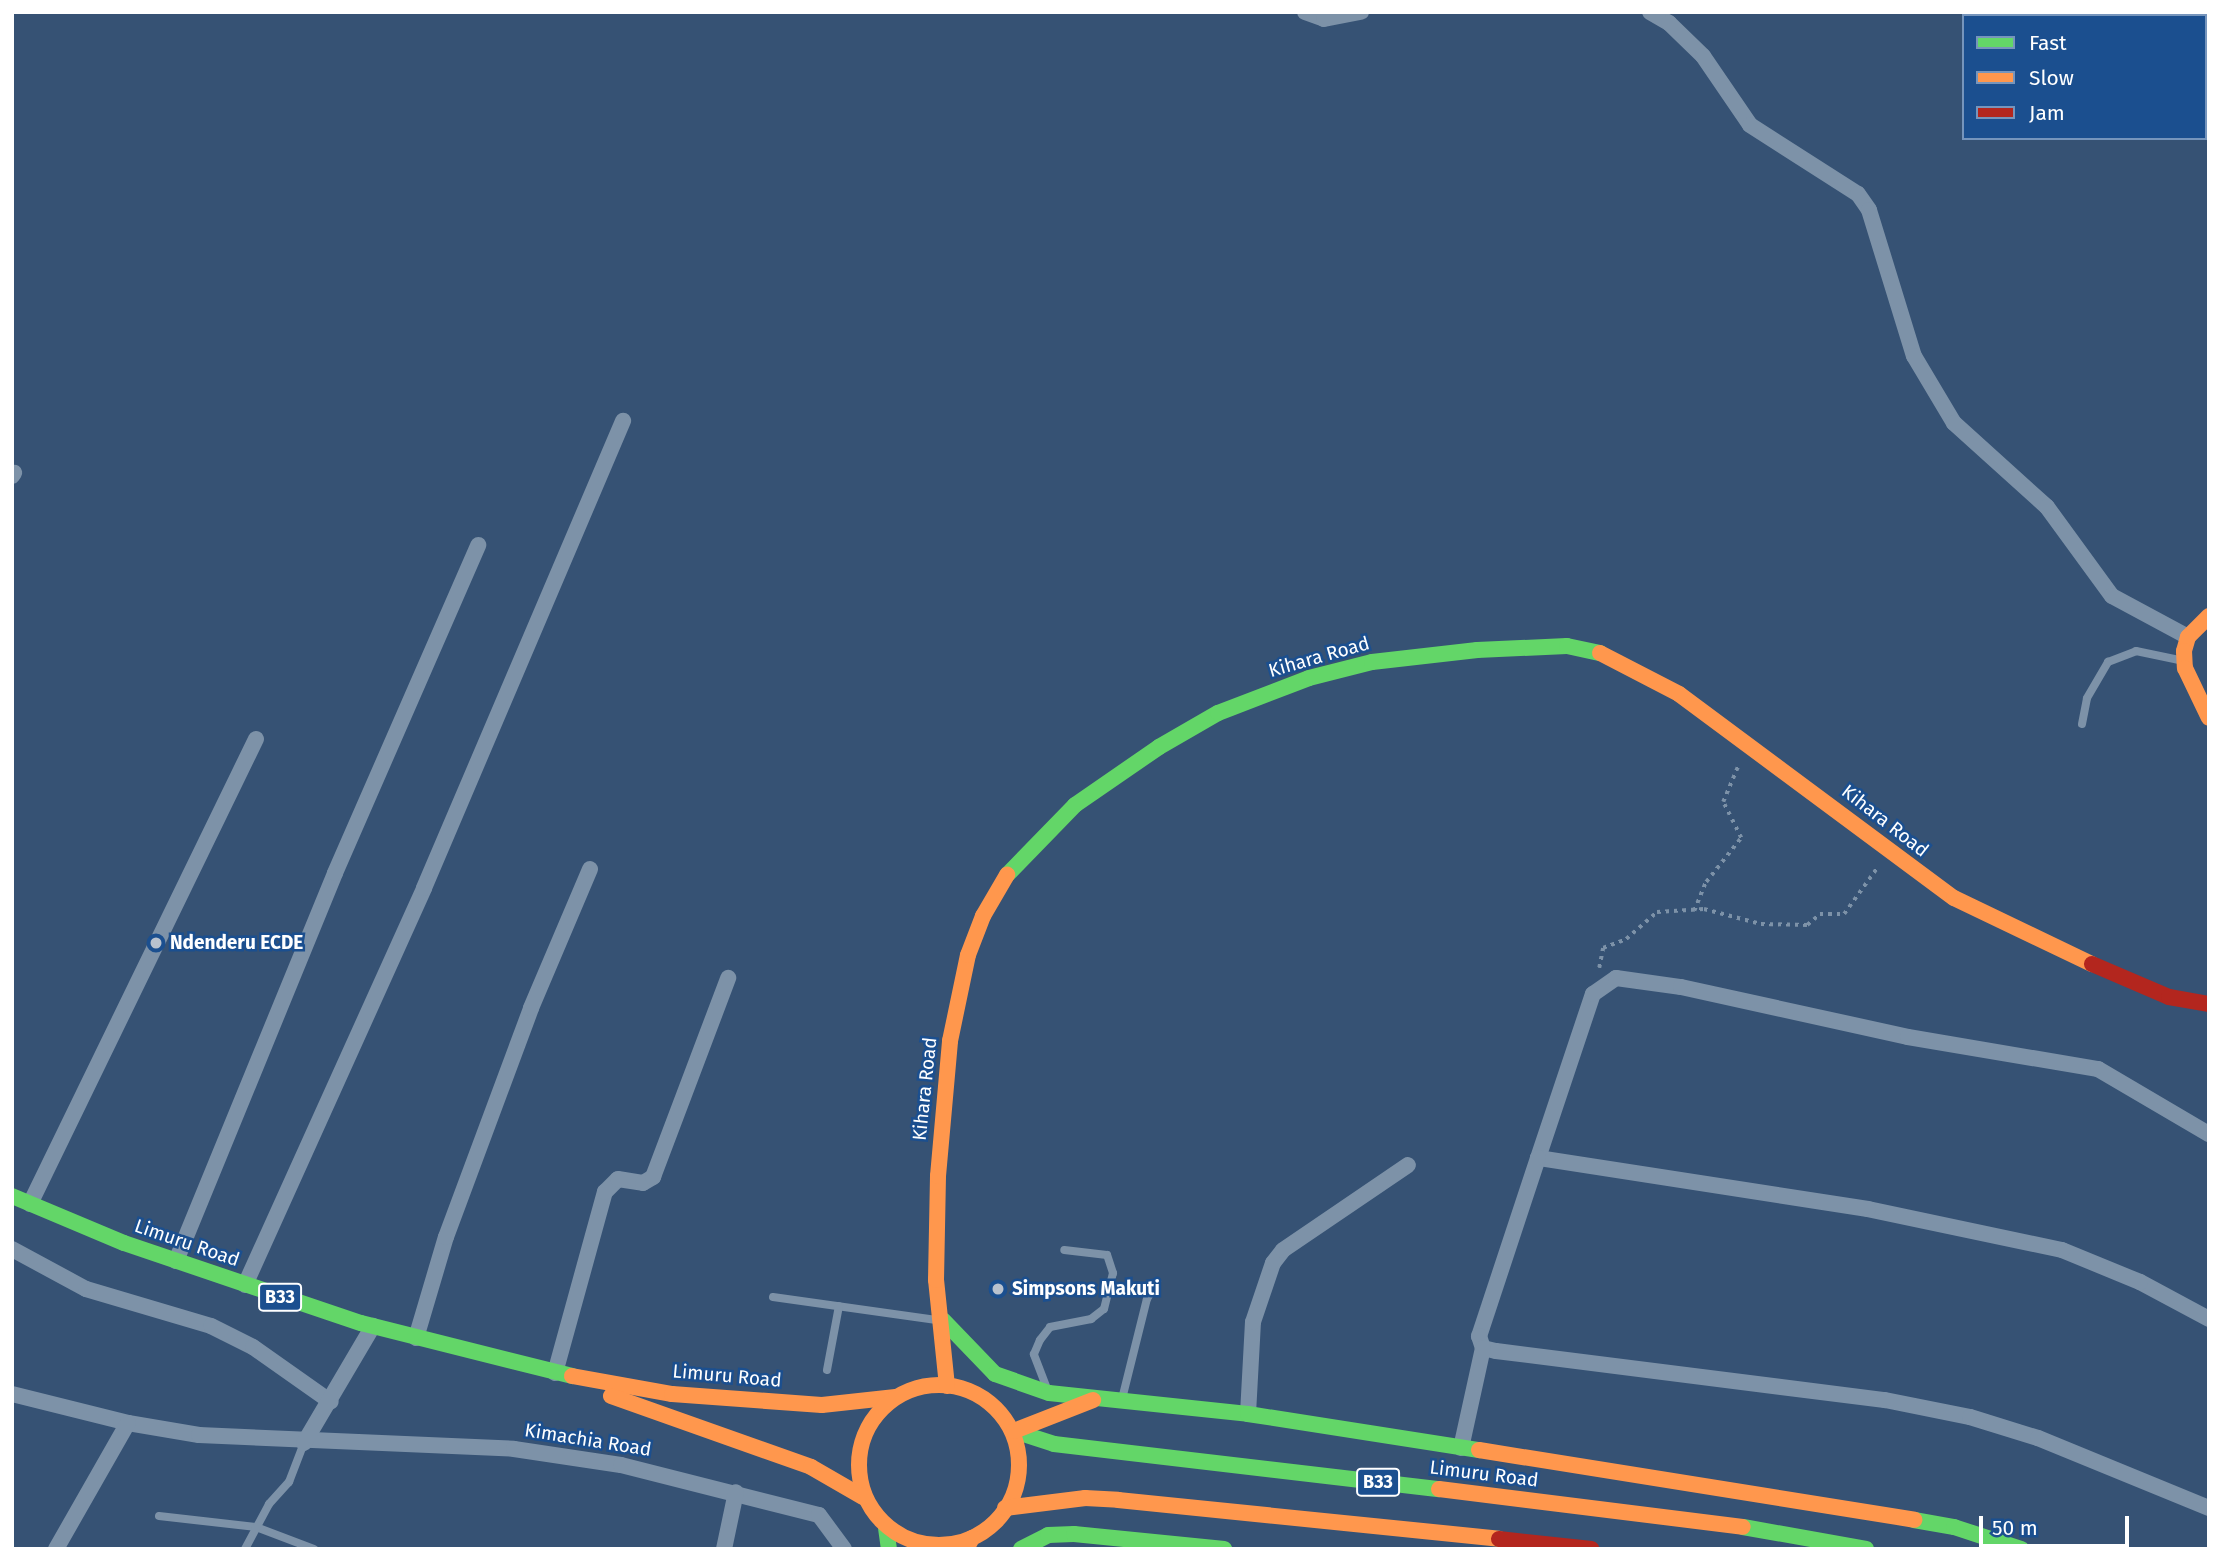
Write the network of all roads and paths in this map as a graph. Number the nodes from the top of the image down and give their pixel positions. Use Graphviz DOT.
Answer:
graph roads {
  1 [pos="1305,12"];
  2 [pos="1361,12"];
  3 [pos="1650,12"];
  4 [pos="623,421"];
  5 [pos="478,545"];
  6 [pos="2209,616"];
  7 [pos="2188,637"];
  8 [pos="2185,662"];
  9 [pos="2209,718"];
  10 [pos="2081,724"];
  11 [pos="256,739"];
  12 [pos="1750,745"];
  13 [pos="1890,852"];
  14 [pos="590,869"];
  15 [pos="1694,911"];
  16 [pos="728,978"];
  17 [pos="1593,994"];
  18 [pos="2209,1004"];
  19 [pos="2209,1135"];
  20 [pos="1538,1158"];
  21 [pos="1408,1165"];
  22 [pos="12,1196"];
  23 [pos="30,1204"];
  24 [pos="12,1249"];
  25 [pos="1064,1250"];
  26 [pos="176,1261"];
  27 [pos="1157,1282"];
  28 [pos="245,1285"];
  29 [pos="773,1297"];
  30 [pos="839,1306"];
  31 [pos="2209,1319"];
  32 [pos="943,1321"];
  33 [pos="373,1326"];
  34 [pos="416,1338"];
  35 [pos="1483,1348"];
  36 [pos="827,1370"];
  37 [pos="555,1373"];
  38 [pos="947,1386"];
  39 [pos="1049,1392"];
  40 [pos="12,1394"];
  41 [pos="897,1397"];
  42 [pos="1096,1399"];
  43 [pos="331,1402"];
  44 [pos="1121,1402"];
  45 [pos="1248,1415"];
  46 [pos="128,1423"];
  47 [pos="1014,1431"];
  48 [pos="304,1443"];
  49 [pos="1461,1448"];
  50 [pos="736,1492"];
  51 [pos="863,1497"];
  52 [pos="1005,1508"];
  53 [pos="2209,1508"];
  54 [pos="159,1516"];
  55 [pos="256,1527"];
  56 [pos="886,1528"];
  57 [pos="969,1543"];
  58 [pos="56,1549"];
  59 [pos="245,1549"];
  60 [pos="314,1549"];
  61 [pos="724,1549"];
  62 [pos="844,1549"];
  63 [pos="890,1549"];
  64 [pos="1021,1549"];
  65 [pos="1224,1549"];
  66 [pos="1591,1549"];
  67 [pos="1866,1549"];
  68 [pos="2021,1549"];
  1 -- 2 [label="street"];
  3 -- 7 [label="street"];
  4 -- 28 [label="street"];
  5 -- 26 [label="street"];
  6 -- 7 [label="main road"];
  7 -- 8 [label="main road"];
  8 -- 9 [label="main road"];
  8 -- 10 [label="lane"];
  11 -- 23 [label="street"];
  12 -- 13 [label="main road, Kihara Road"];
  12 -- 15 [label="path"];
  12 -- 32 [label="main road, Kihara Road"];
  13 -- 15 [label="path"];
  13 -- 18 [label="main road, Kihara Road"];
  14 -- 34 [label="street"];
  15 -- 17 [label="path"];
  16 -- 37 [label="street"];
  17 -- 19 [label="street"];
  17 -- 20 [label="street"];
  20 -- 31 [label="street"];
  20 -- 35 [label="street"];
  21 -- 45 [label="street"];
  22 -- 23 [label="main road, Limuru Road / B33"];
  23 -- 26 [label="main road, Limuru Road / B33"];
  24 -- 43 [label="street"];
  25 -- 39 [label="lane"];
  26 -- 28 [label="main road, Limuru Road / B33"];
  27 -- 44 [label="lane"];
  28 -- 33 [label="main road, Limuru Road / B33"];
  29 -- 30 [label="lane"];
  30 -- 32 [label="lane"];
  30 -- 36 [label="lane"];
  32 -- 38 [label="main road, Kihara Road"];
  32 -- 39 [label="main road"];
  33 -- 34 [label="main road, Limuru Road / B33"];
  33 -- 43 [label="street"];
  34 -- 37 [label="main road, Limuru Road / B33"];
  35 -- 49 [label="street"];
  35 -- 53 [label="street"];
  37 -- 41 [label="main road, Limuru Road / B33"];
  37 -- 51 [label="main road, Limuru Road / B33"];
  38 -- 41 [label="main road"];
  38 -- 47 [label="main road"];
  39 -- 42 [label="main road"];
  40 -- 46 [label="street, Kimachia Road"];
  41 -- 51 [label="main road"];
  42 -- 44 [label="main road"];
  42 -- 47 [label="main road"];
  43 -- 48 [label="street"];
  44 -- 45 [label="main road"];
  45 -- 49 [label="main road"];
  46 -- 48 [label="street, Kimachia Road"];
  46 -- 58 [label="street"];
  47 -- 52 [label="main road"];
  47 -- 67 [label="main road, Limuru Road / B33"];
  48 -- 50 [label="street, Kimachia Road"];
  48 -- 55 [label="lane"];
  49 -- 68 [label="main road"];
  50 -- 61 [label="street"];
  50 -- 62 [label="street, Kimachia Road"];
  51 -- 56 [label="main road"];
  52 -- 57 [label="main road"];
  52 -- 66 [label="main road, B33"];
  54 -- 55 [label="lane"];
  55 -- 59 [label="lane"];
  55 -- 60 [label="lane"];
  56 -- 57 [label="main road"];
  56 -- 63 [label="main road"];
  64 -- 65 [label="main road"];
}
